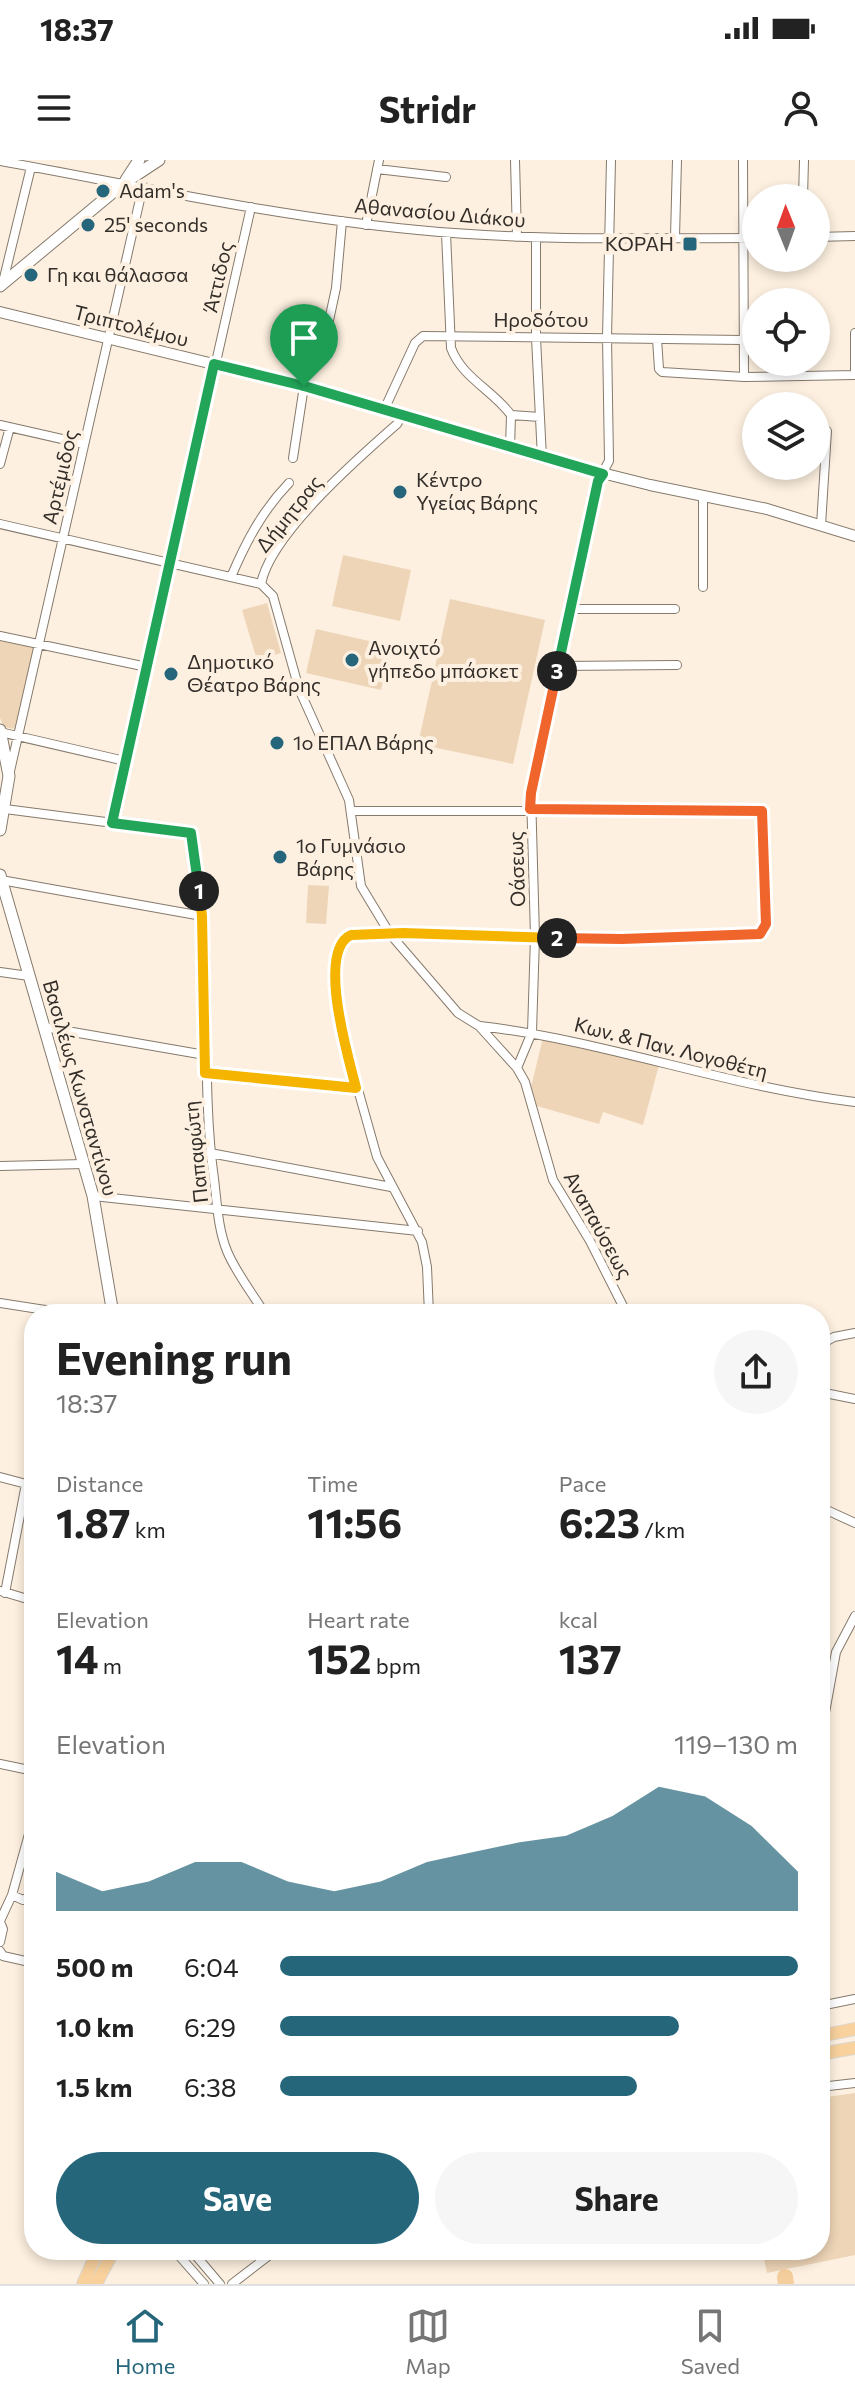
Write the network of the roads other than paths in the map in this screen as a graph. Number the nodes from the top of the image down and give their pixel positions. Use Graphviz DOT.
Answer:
graph roads {
  1 [pos="139,160"];
  2 [pos="159,160"];
  3 [pos="515,160"];
  4 [pos="611,160"];
  5 [pos="677,160"];
  6 [pos="743,160"];
  7 [pos="804,160"];
  8 [pos="0,161"];
  9 [pos="378,165"];
  10 [pos="31,167"];
  11 [pos="446,177"];
  12 [pos="124,183"];
  13 [pos="743,184"];
  14 [pos="803,184"];
  15 [pos="143,186"];
  16 [pos="251,207"];
  17 [pos="342,221"];
  18 [pos="366,225"];
  19 [pos="446,233"];
  20 [pos="855,236"];
  21 [pos="517,237"];
  22 [pos="675,237"];
  23 [pos="830,237"];
  24 [pos="536,238"];
  25 [pos="609,238"];
  26 [pos="742,238"];
  27 [pos="1,285"];
  28 [pos="0,312"];
  29 [pos="328,325"];
  30 [pos="855,333"];
  31 [pos="449,335"];
  32 [pos="607,337"];
  33 [pos="536,338"];
  34 [pos="109,339"];
  35 [pos="657,339"];
  36 [pos="742,340"];
  37 [pos="214,364"];
  38 [pos="855,375"];
  39 [pos="744,377"];
  40 [pos="304,386"];
  41 [pos="384,410"];
  42 [pos="402,415"];
  43 [pos="511,415"];
  44 [pos="540,417"];
  45 [pos="0,425"];
  46 [pos="10,427"];
  47 [pos="84,444"];
  48 [pos="510,448"];
  49 [pos="293,458"];
  50 [pos="542,458"];
  51 [pos="0,464"];
  52 [pos="603,474"];
  53 [pos="824,480"];
  54 [pos="289,483"];
  55 [pos="703,496"];
  56 [pos="0,524"];
  57 [pos="821,525"];
  58 [pos="855,536"];
  59 [pos="63,539"];
  60 [pos="170,563"];
  61 [pos="231,577"];
  62 [pos="261,584"];
  63 [pos="703,587"];
  64 [pos="570,609"];
  65 [pos="675,609"];
  66 [pos="0,636"];
  67 [pos="39,644"];
  68 [pos="677,665"];
  69 [pos="558,666"];
  70 [pos="147,667"];
  71 [pos="0,732"];
  72 [pos="17,736"];
  73 [pos="125,761"];
  74 [pos="9,776"];
  75 [pos="5,809"];
  76 [pos="530,809"];
  77 [pos="351,811"];
  78 [pos="112,823"];
  79 [pos="0,830"];
  80 [pos="0,877"];
  81 [pos="202,916"];
  82 [pos="390,934"];
  83 [pos="535,937"];
  84 [pos="0,972"];
  85 [pos="29,976"];
  86 [pos="479,1026"];
  87 [pos="44,1027"];
  88 [pos="532,1032"];
  89 [pos="205,1055"];
  90 [pos="517,1068"];
  91 [pos="205,1073"];
  92 [pos="356,1088"];
  93 [pos="855,1102"];
  94 [pos="210,1153"];
  95 [pos="84,1164"];
  96 [pos="0,1166"];
  97 [pos="391,1187"];
  98 [pos="93,1196"];
  99 [pos="218,1211"];
  100 [pos="418,1231"];
  101 [pos="0,1303"];
  102 [pos="111,1304"];
  103 [pos="259,1304"];
  104 [pos="429,1304"];
  105 [pos="622,1304"];
  106 [pos="24,1307"];
  107 [pos="855,1333"];
  108 [pos="830,1339"];
  109 [pos="830,1394"];
  110 [pos="855,1399"];
  111 [pos="0,1477"];
  112 [pos="24,1483"];
  113 [pos="24,1509"];
  114 [pos="830,1512"];
  115 [pos="855,1523"];
  116 [pos="3,1592"];
  117 [pos="24,1598"];
  118 [pos="855,1616"];
  119 [pos="830,1685"];
  120 [pos="0,1764"];
  121 [pos="24,1769"];
  122 [pos="24,1856"];
  123 [pos="12,1895"];
  124 [pos="24,1899"];
  125 [pos="0,1922"];
  126 [pos="0,1942"];
  127 [pos="1,1955"];
  128 [pos="24,1961"];
  129 [pos="855,1999"];
  130 [pos="830,2004"];
  131 [pos="855,2029"];
  132 [pos="830,2034"];
  133 [pos="855,2048"];
  134 [pos="830,2052"];
  135 [pos="855,2083"];
  136 [pos="830,2086"];
  137 [pos="94,2260"];
  138 [pos="109,2260"];
  139 [pos="183,2260"];
  140 [pos="200,2260"];
  141 [pos="263,2260"];
  142 [pos="83,2284"];
  143 [pos="96,2284"];
  144 [pos="204,2284"];
  145 [pos="220,2284"];
  146 [pos="232,2284"];
  1 -- 12 [label="main road"];
  2 -- 12 [label="main road"];
  3 -- 21 [label="street"];
  4 -- 25 [label="street, Οάσεως"];
  5 -- 22 [label="street"];
  6 -- 13 [label="street"];
  7 -- 14 [label="street"];
  8 -- 10 [label="street, Αθανασίου Διάκου"];
  9 -- 11 [label="street"];
  9 -- 18 [label="street"];
  10 -- 12 [label="street, Αθανασίου Διάκου"];
  10 -- 27 [label="street"];
  12 -- 15 [label="street, Αθανασίου Διάκου"];
  12 -- 27 [label="main road"];
  15 -- 16 [label="street, Αθανασίου Διάκου"];
  15 -- 34 [label="street, Αρτέμιδος"];
  16 -- 17 [label="street, Αθανασίου Διάκου"];
  16 -- 37 [label="street, Άττιδος"];
  17 -- 18 [label="street, Αθανασίου Διάκου"];
  17 -- 29 [label="street"];
  18 -- 19 [label="street, Αθανασίου Διάκου"];
  19 -- 21 [label="street, Αθανασίου Διάκου"];
  19 -- 31 [label="street"];
  20 -- 23 [label="street"];
  21 -- 24 [label="street, Αθανασίου Διάκου"];
  22 -- 25 [label="street, Αθανασίου Διάκου"];
  22 -- 26 [label="street, Αθανασίου Διάκου"];
  24 -- 25 [label="street, Αθανασίου Διάκου"];
  24 -- 33 [label="street"];
  25 -- 32 [label="street, Οάσεως"];
  28 -- 34 [label="street, Τριπτολέμου"];
  30 -- 38 [label="street"];
  31 -- 33 [label="street, Ηροδότου"];
  31 -- 41 [label="street, Ηροδότου"];
  31 -- 43 [label="street"];
  32 -- 33 [label="street, Ηροδότου"];
  32 -- 35 [label="street, Ηροδότου"];
  32 -- 52 [label="street, Οάσεως"];
  33 -- 44 [label="street"];
  34 -- 37 [label="street, Τριπτολέμου"];
  34 -- 47 [label="street, Αρτέμιδος"];
  35 -- 36 [label="street, Ηροδότου"];
  35 -- 39 [label="street"];
  37 -- 40 [label="street, Τριπτολέμου"];
  37 -- 60 [label="street, Άττιδος"];
  38 -- 39 [label="street"];
  40 -- 41 [label="street, Τριπτολέμου"];
  40 -- 49 [label="street"];
  41 -- 42 [label="street, Τριπτολέμου"];
  42 -- 48 [label="street, Τριπτολέμου"];
  42 -- 62 [label="street, Δήμητρας"];
  43 -- 44 [label="street"];
  43 -- 48 [label="street"];
  44 -- 50 [label="street"];
  45 -- 46 [label="street"];
  46 -- 47 [label="street"];
  46 -- 51 [label="street"];
  47 -- 59 [label="street, Αρτέμιδος"];
  48 -- 50 [label="street, Τριπτολέμου"];
  50 -- 52 [label="street, Τριπτολέμου"];
  52 -- 55 [label="street, Τριπτολέμου"];
  52 -- 64 [label="street, Οάσεως"];
  53 -- 57 [label="street"];
  54 -- 61 [label="street"];
  55 -- 57 [label="street, Τριπτολέμου"];
  55 -- 63 [label="street"];
  56 -- 59 [label="street, Δήμητρας"];
  57 -- 58 [label="street, Τριπτολέμου"];
  59 -- 60 [label="street, Δήμητρας"];
  59 -- 67 [label="street, Αρτέμιδος"];
  60 -- 61 [label="street, Δήμητρας"];
  60 -- 70 [label="street, Άττιδος"];
  61 -- 62 [label="street, Δήμητρας"];
  62 -- 77 [label="street, Αναπαύσεως"];
  64 -- 65 [label="street"];
  64 -- 69 [label="street, Οάσεως"];
  66 -- 67 [label="street"];
  67 -- 70 [label="street"];
  67 -- 72 [label="street, Αρτέμιδος"];
  68 -- 69 [label="street"];
  69 -- 76 [label="street, Οάσεως"];
  70 -- 73 [label="street, Άττιδος"];
  71 -- 72 [label="street"];
  71 -- 74 [label="main road"];
  72 -- 73 [label="street"];
  72 -- 74 [label="street, Αρτέμιδος"];
  73 -- 78 [label="street, Άττιδος"];
  74 -- 75 [label="main road"];
  75 -- 78 [label="street"];
  75 -- 79 [label="main road"];
  76 -- 77 [label="street"];
  76 -- 83 [label="street, Οάσεως"];
  76 -- 83 [label="street"];
  77 -- 82 [label="street, Αναπαύσεως"];
  78 -- 81 [label="street, Παπαφώτη"];
  80 -- 81 [label="street"];
  80 -- 85 [label="main road, Βασιλέως Κωνσταντίνου"];
  81 -- 89 [label="street, Παπαφώτη"];
  82 -- 83 [label="street"];
  82 -- 86 [label="street, Αναπαύσεως"];
  82 -- 92 [label="street"];
  83 -- 88 [label="street, Οάσεως"];
  84 -- 85 [label="street"];
  85 -- 87 [label="main road, Βασιλέως Κωνσταντίνου"];
  86 -- 88 [label="street, Κων. & Παν. Λογοθέτη"];
  86 -- 90 [label="street, Αναπαύσεως"];
  87 -- 89 [label="street"];
  87 -- 95 [label="main road, Βασιλέως Κωνσταντίνου"];
  88 -- 90 [label="street"];
  88 -- 93 [label="street, Κων. & Παν. Λογοθέτη"];
  89 -- 91 [label="street, Παπαφώτη"];
  90 -- 105 [label="street, Αναπαύσεως"];
  91 -- 92 [label="street"];
  91 -- 94 [label="street, Παπαφώτη"];
  92 -- 97 [label="street"];
  94 -- 97 [label="street"];
  94 -- 99 [label="street, Παπαφώτη"];
  95 -- 96 [label="street"];
  95 -- 98 [label="main road, Βασιλέως Κωνσταντίνου"];
  97 -- 100 [label="street"];
  98 -- 99 [label="street"];
  98 -- 102 [label="main road, Βασιλέως Κωνσταντίνου"];
  99 -- 100 [label="street"];
  99 -- 103 [label="street, Παπαφώτη"];
  100 -- 104 [label="street"];
  101 -- 106 [label="street"];
  107 -- 108 [label="street"];
  109 -- 110 [label="street"];
  111 -- 112 [label="street"];
  113 -- 116 [label="street"];
  114 -- 115 [label="street"];
  116 -- 117 [label="street"];
  118 -- 119 [label="street"];
  120 -- 121 [label="street"];
  122 -- 123 [label="street"];
  123 -- 124 [label="street"];
  123 -- 125 [label="street"];
  125 -- 126 [label="street"];
  127 -- 128 [label="street"];
  129 -- 130 [label="street"];
  131 -- 132 [label="main road"];
  133 -- 134 [label="main road"];
  135 -- 136 [label="street"];
  137 -- 142 [label="main road"];
  138 -- 143 [label="main road"];
  139 -- 144 [label="street"];
  140 -- 145 [label="street"];
  141 -- 146 [label="street"];
}
